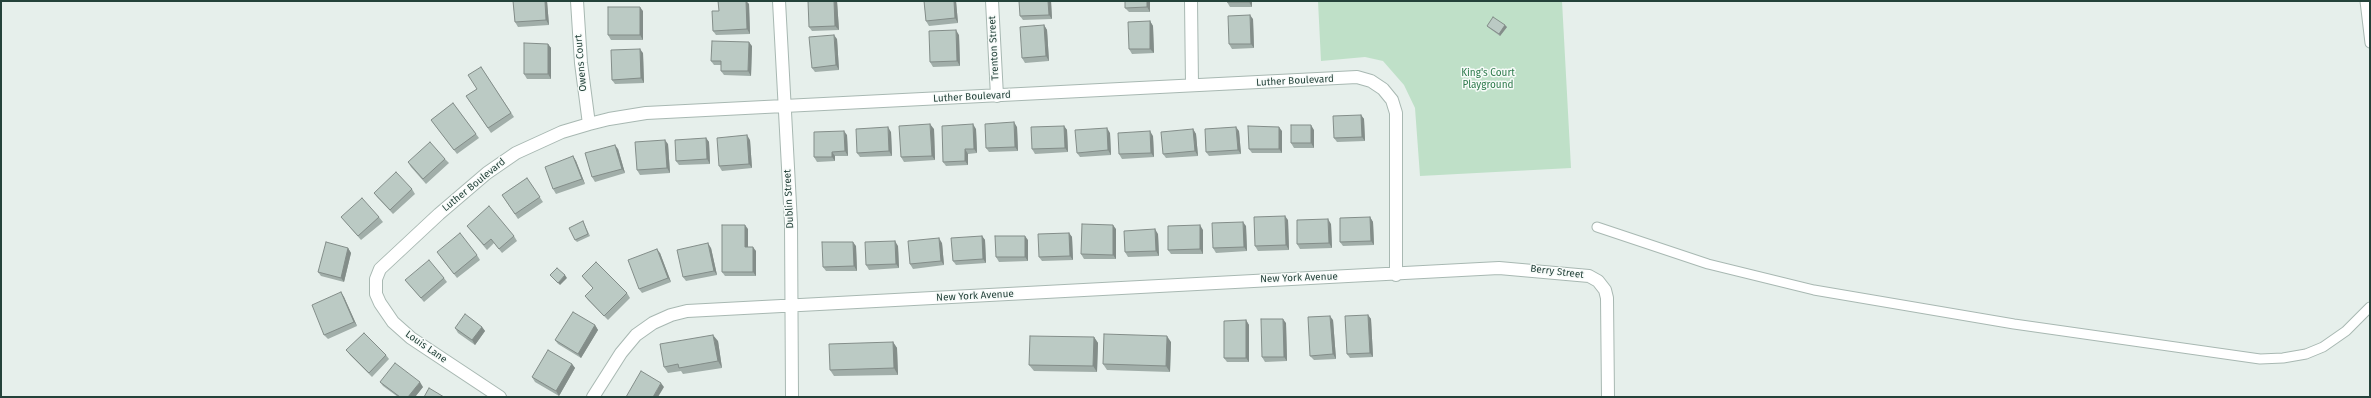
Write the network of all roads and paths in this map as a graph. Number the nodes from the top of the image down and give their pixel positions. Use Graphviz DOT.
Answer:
graph roads {
  1 [pos="577,1"];
  2 [pos="779,1"];
  3 [pos="992,1"];
  4 [pos="1191,1"];
  5 [pos="2365,1"];
  6 [pos="2370,43"];
  7 [pos="1192,85"];
  8 [pos="997,96"];
  9 [pos="784,107"];
  10 [pos="589,124"];
  11 [pos="1597,227"];
  12 [pos="406,242"];
  13 [pos="1396,275"];
  14 [pos="792,305"];
  15 [pos="2370,307"];
  16 [pos="500,397"];
  17 [pos="594,397"];
  18 [pos="792,397"];
  19 [pos="1608,397"];
  1 -- 10 [label="street, Owens Court"];
  2 -- 9 [label="street, Dublin Street"];
  3 -- 8 [label="street, Trenton Street"];
  4 -- 7 [label="street"];
  5 -- 6 [label="lane"];
  7 -- 8 [label="street, Luther Boulevard"];
  7 -- 13 [label="street, Luther Boulevard"];
  8 -- 9 [label="street, Luther Boulevard"];
  9 -- 10 [label="street, Luther Boulevard"];
  9 -- 14 [label="street, Dublin Street"];
  10 -- 12 [label="street, Luther Boulevard"];
  11 -- 15 [label="lane"];
  12 -- 16 [label="street, Louis Lane"];
  13 -- 14 [label="street, New York Avenue"];
  13 -- 19 [label="street, Berry Street"];
  14 -- 17 [label="street, New York Avenue"];
  14 -- 18 [label="street, Dublin Street"];
}
